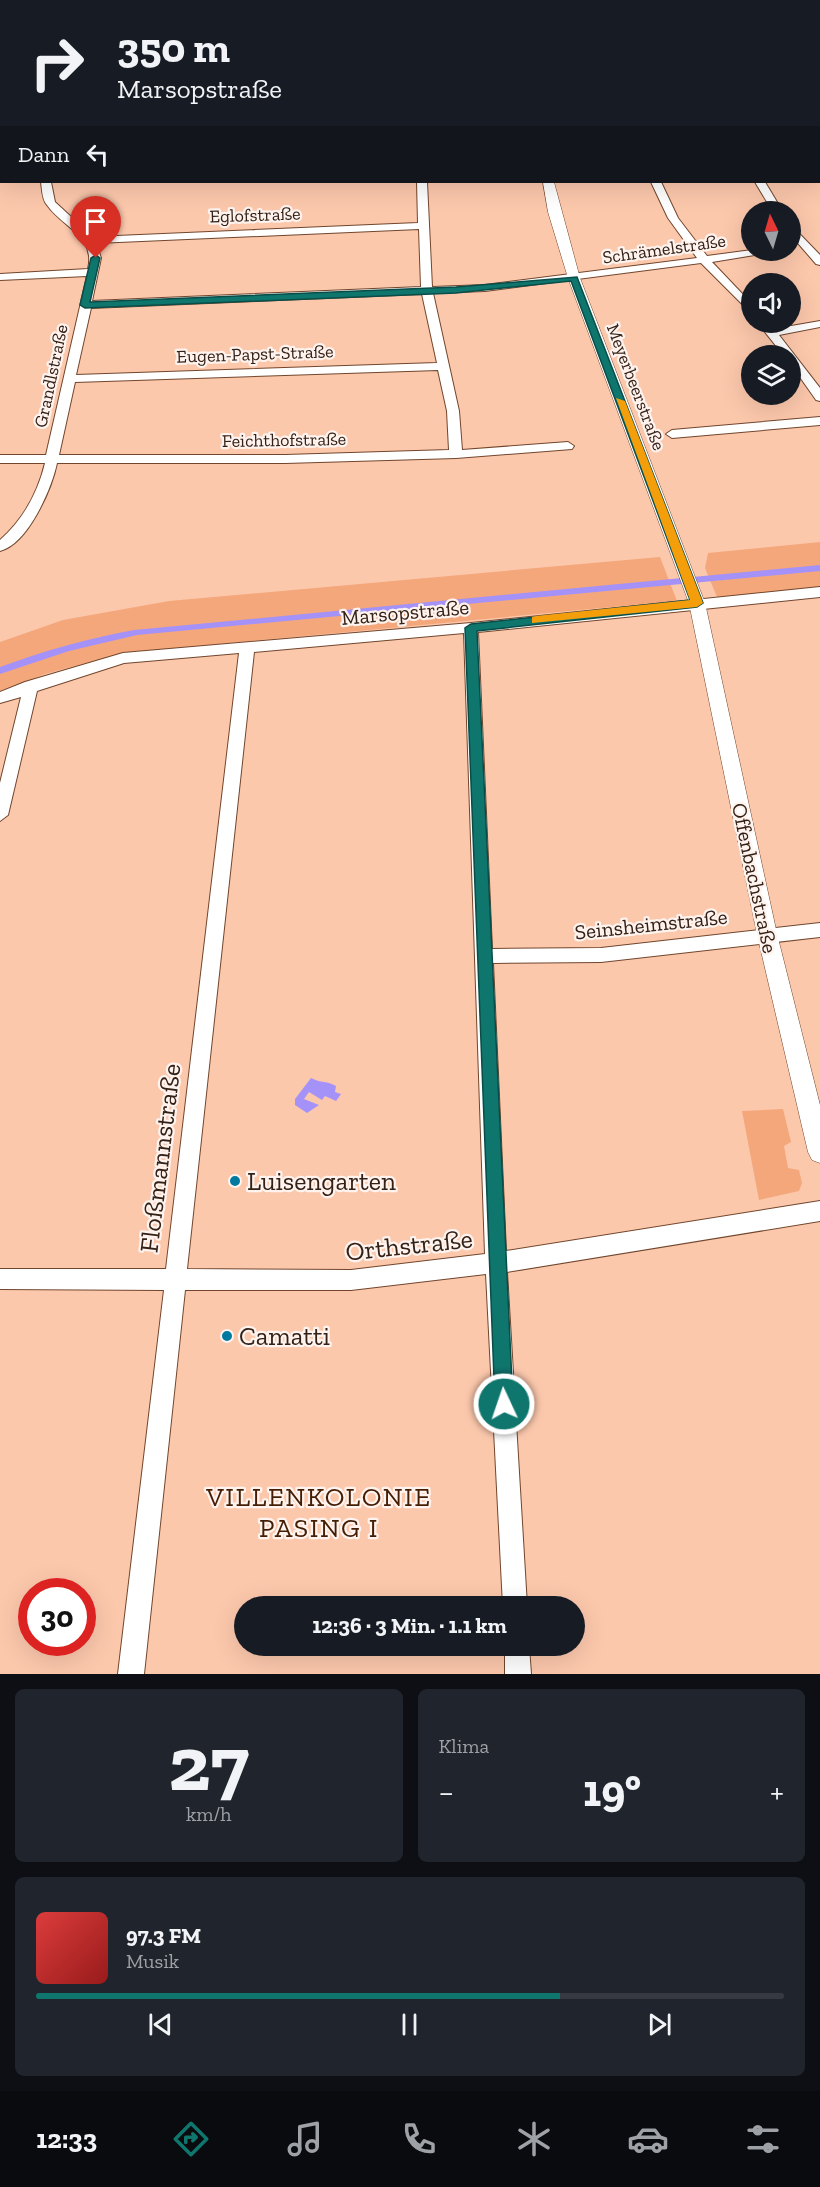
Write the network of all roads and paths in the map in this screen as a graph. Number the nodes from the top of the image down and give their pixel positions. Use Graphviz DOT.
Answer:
graph roads {
  1 [pos="46,183"];
  2 [pos="422,183"];
  3 [pos="548,183"];
  4 [pos="656,183"];
  5 [pos="761,183"];
  6 [pos="771,201"];
  7 [pos="422,226"];
  8 [pos="90,240"];
  9 [pos="801,240"];
  10 [pos="820,246"];
  11 [pos="807,247"];
  12 [pos="801,248"];
  13 [pos="741,255"];
  14 [pos="704,260"];
  15 [pos="820,262"];
  16 [pos="93,272"];
  17 [pos="0,277"];
  18 [pos="574,278"];
  19 [pos="427,291"];
  20 [pos="741,299"];
  21 [pos="85,305"];
  22 [pos="820,324"];
  23 [pos="801,328"];
  24 [pos="773,333"];
  25 [pos="443,366"];
  26 [pos="68,379"];
  27 [pos="820,397"];
  28 [pos="820,421"];
  29 [pos="672,434"];
  30 [pos="568,446"];
  31 [pos="456,454"];
  32 [pos="0,459"];
  33 [pos="51,459"];
  34 [pos="0,547"];
  35 [pos="820,592"];
  36 [pos="694,596"];
  37 [pos="471,628"];
  38 [pos="247,648"];
  39 [pos="30,686"];
  40 [pos="0,698"];
  41 [pos="0,815"];
  42 [pos="820,930"];
  43 [pos="767,934"];
  44 [pos="486,956"];
  45 [pos="820,1152"];
  46 [pos="820,1211"];
  47 [pos="496,1263"];
  48 [pos="175,1278"];
  49 [pos="0,1279"];
  50 [pos="514,1596"];
  51 [pos="517,1656"];
  52 [pos="131,1674"];
  53 [pos="518,1674"];
  1 -- 8 [label="street"];
  2 -- 7 [label="street"];
  3 -- 18 [label="street, Meyerbeerstraße"];
  4 -- 14 [label="street"];
  5 -- 6 [label="street"];
  7 -- 8 [label="street, Eglofstraße"];
  7 -- 19 [label="street"];
  8 -- 16 [label="street, Grandlstraße"];
  9 -- 11 [label="street"];
  10 -- 11 [label="street"];
  11 -- 12 [label="street"];
  11 -- 15 [label="street"];
  13 -- 14 [label="street, Schrämelstraße"];
  14 -- 18 [label="street, Schrämelstraße"];
  14 -- 20 [label="street"];
  16 -- 17 [label="street"];
  16 -- 21 [label="street, Grandlstraße"];
  18 -- 19 [label="street, Schrämelstraße"];
  18 -- 36 [label="street, Meyerbeerstraße"];
  19 -- 21 [label="street, Schrämelstraße"];
  19 -- 25 [label="street"];
  21 -- 26 [label="street, Grandlstraße"];
  22 -- 23 [label="street"];
  24 -- 27 [label="street"];
  25 -- 26 [label="street, Eugen-Papst-Straße"];
  25 -- 31 [label="street"];
  26 -- 33 [label="street, Grandlstraße"];
  28 -- 29 [label="street"];
  30 -- 31 [label="street, Feichthofstraße"];
  31 -- 33 [label="street, Feichthofstraße"];
  32 -- 33 [label="street, Feichthofstraße"];
  33 -- 34 [label="street, Grandlstraße"];
  35 -- 36 [label="street, Marsopstraße"];
  36 -- 37 [label="street, Marsopstraße"];
  36 -- 43 [label="street, Offenbachstraße"];
  37 -- 38 [label="street, Marsopstraße"];
  37 -- 44 [label="street"];
  38 -- 39 [label="street, Marsopstraße"];
  38 -- 48 [label="street, Floßmannstraße"];
  39 -- 40 [label="street, Marsopstraße"];
  39 -- 41 [label="street"];
  42 -- 43 [label="street, Seinsheimstraße"];
  43 -- 44 [label="street, Seinsheimstraße"];
  43 -- 45 [label="street, Offenbachstraße"];
  44 -- 47 [label="street"];
  46 -- 47 [label="street, Orthstraße"];
  47 -- 48 [label="street, Orthstraße"];
  47 -- 50 [label="street"];
  48 -- 49 [label="street, Orthstraße"];
  48 -- 52 [label="street, Floßmannstraße"];
  51 -- 53 [label="street"];
}
